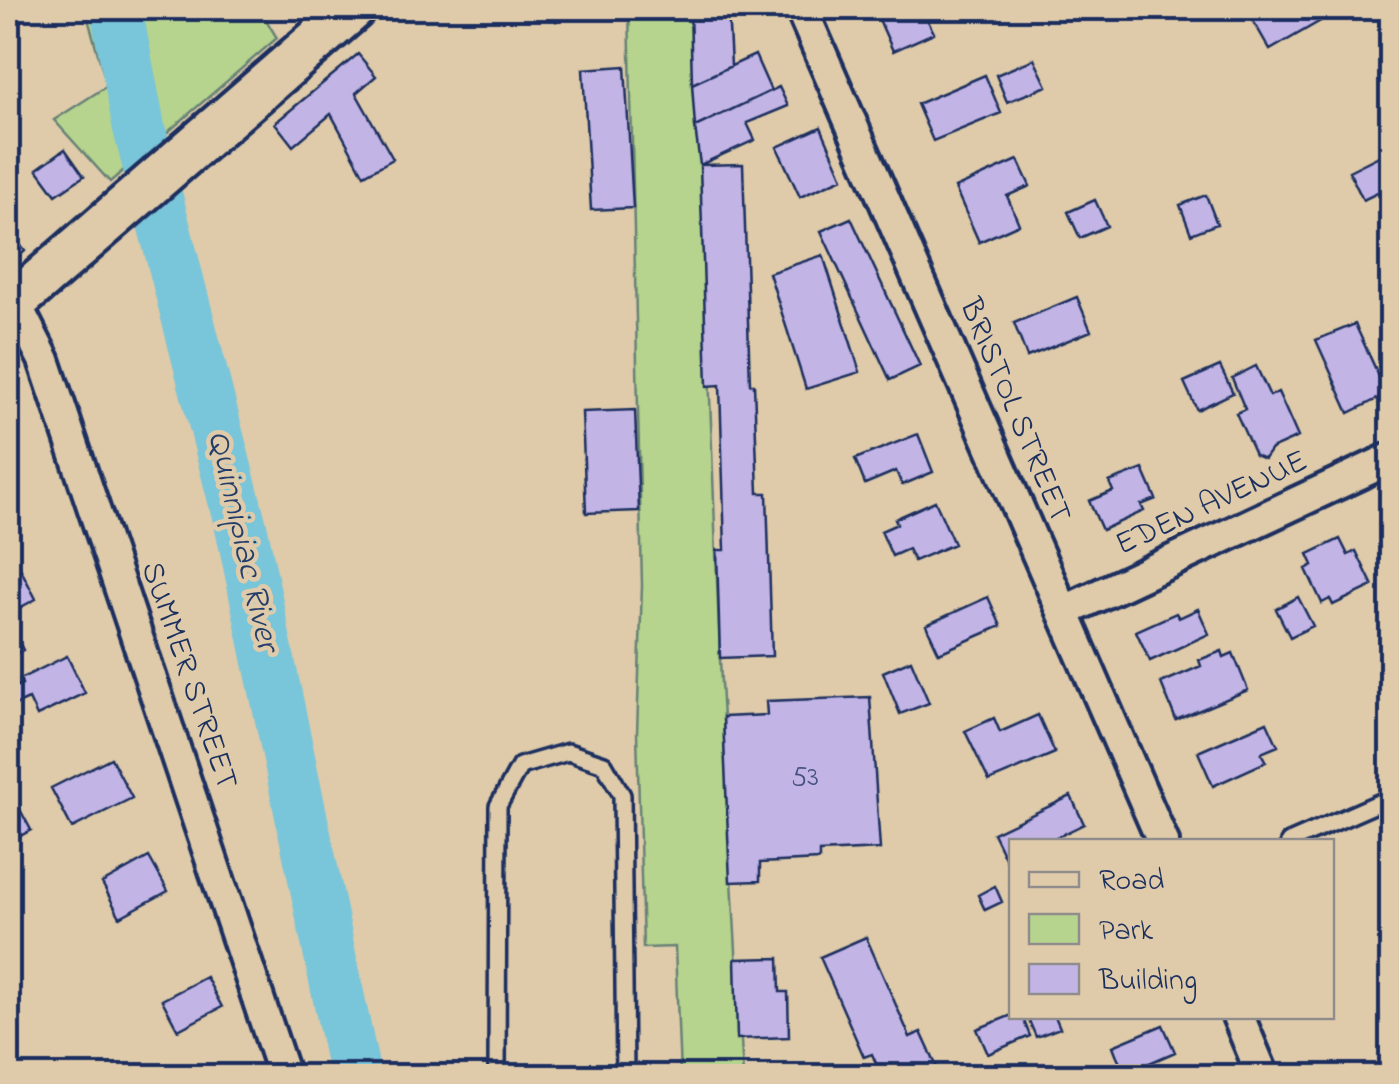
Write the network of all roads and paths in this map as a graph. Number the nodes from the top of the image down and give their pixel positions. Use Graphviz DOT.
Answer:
graph roads {
  1 [pos="354,8"];
  2 [pos="800,8"];
  3 [pos="11,305"];
  4 [pos="1392,458"];
  5 [pos="1063,612"];
  6 [pos="1392,797"];
  7 [pos="1161,839"];
  8 [pos="1296,839"];
  9 [pos="1239,1019"];
  10 [pos="284,1076"];
  11 [pos="497,1076"];
  12 [pos="625,1076"];
  13 [pos="1263,1076"];
  1 -- 3 [label="street"];
  2 -- 5 [label="street, BRISTOL STREET"];
  3 -- 10 [label="street, SUMMER STREET"];
  4 -- 5 [label="street, EDEN AVENUE"];
  5 -- 7 [label="street, BRISTOL STREET"];
  6 -- 8 [label="lane"];
  9 -- 13 [label="street"];
  11 -- 12 [label="lane"];
}
